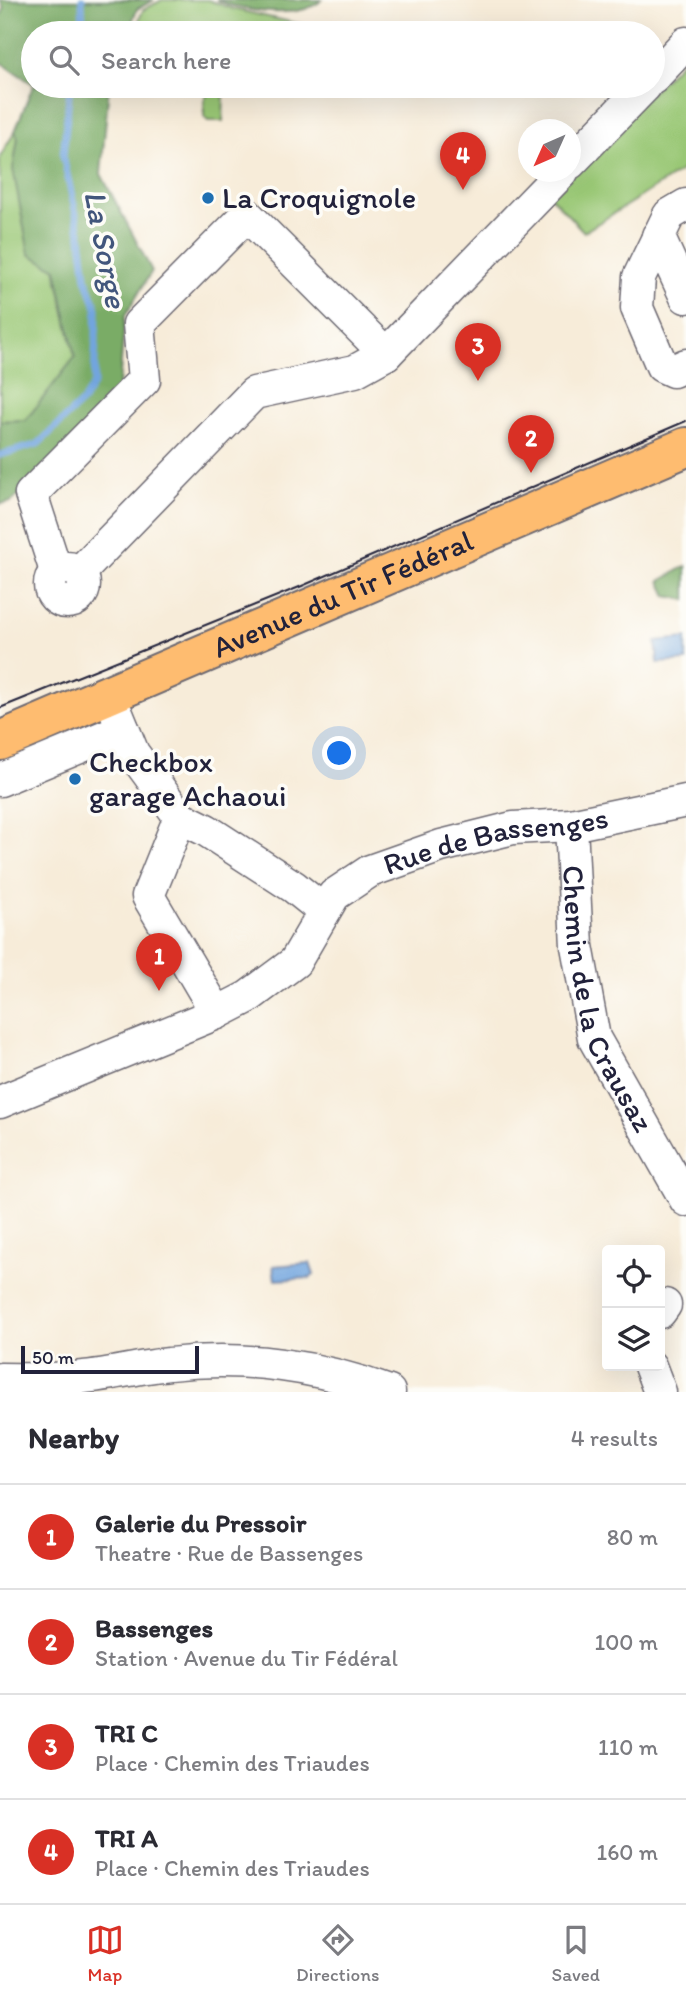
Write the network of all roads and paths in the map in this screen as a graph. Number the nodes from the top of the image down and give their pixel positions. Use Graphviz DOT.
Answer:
graph roads {
  1 [pos="686,43"];
  2 [pos="665,65"];
  3 [pos="633,98"];
  4 [pos="581,152"];
  5 [pos="552,182"];
  6 [pos="686,205"];
  7 [pos="658,236"];
  8 [pos="686,297"];
  9 [pos="389,350"];
  10 [pos="686,365"];
  11 [pos="686,447"];
  12 [pos="109,694"];
  13 [pos="123,729"];
  14 [pos="0,741"];
  15 [pos="0,780"];
  16 [pos="686,801"];
  17 [pos="180,817"];
  18 [pos="571,825"];
  19 [pos="324,911"];
  20 [pos="216,1013"];
  21 [pos="0,1102"];
  22 [pos="686,1200"];
  23 [pos="652,1371"];
  24 [pos="0,1379"];
  25 [pos="74,1385"];
  26 [pos="389,1392"];
  27 [pos="660,1392"];
  1 -- 2 [label="street"];
  3 -- 4 [label="street"];
  5 -- 9 [label="street"];
  6 -- 7 [label="street"];
  7 -- 8 [label="street"];
  7 -- 10 [label="street"];
  9 -- 9 [label="street"];
  11 -- 12 [label="main road, Avenue du Tir Fédéral"];
  12 -- 13 [label="street"];
  12 -- 14 [label="main road, Avenue du Tir Fédéral"];
  13 -- 15 [label="street"];
  13 -- 17 [label="street"];
  16 -- 18 [label="street, Rue de Bassenges"];
  17 -- 19 [label="street"];
  17 -- 20 [label="street"];
  18 -- 19 [label="street, Rue de Bassenges"];
  18 -- 22 [label="street, Chemin de la Crausaz"];
  19 -- 20 [label="street, Rue de Bassenges"];
  20 -- 21 [label="street, Rue de Bassenges"];
  23 -- 27 [label="street"];
  24 -- 25 [label="street"];
  25 -- 26 [label="street"];
}
